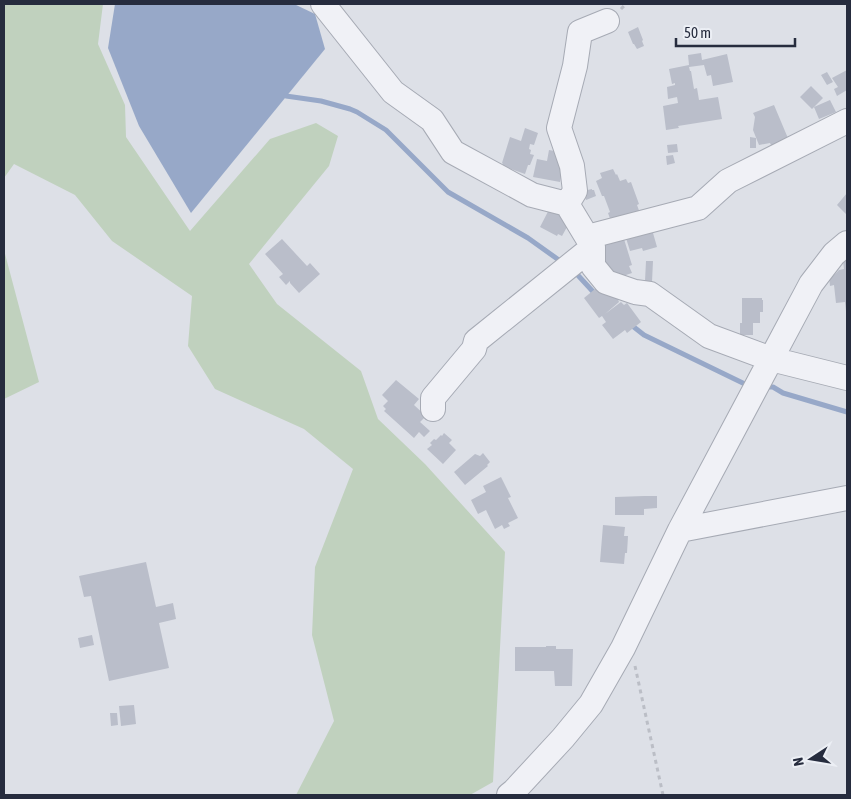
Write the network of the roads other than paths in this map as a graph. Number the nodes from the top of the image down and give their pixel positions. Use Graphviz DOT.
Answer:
graph roads {
  1 [pos="323,4"];
  2 [pos="607,21"];
  3 [pos="847,122"];
  4 [pos="567,204"];
  5 [pos="590,242"];
  6 [pos="847,244"];
  7 [pos="770,358"];
  8 [pos="847,378"];
  9 [pos="433,409"];
  10 [pos="847,498"];
  11 [pos="680,530"];
  12 [pos="508,795"];
  1 -- 4 [label="street"];
  2 -- 4 [label="street"];
  3 -- 5 [label="street"];
  4 -- 5 [label="street"];
  5 -- 7 [label="street"];
  5 -- 9 [label="street"];
  6 -- 7 [label="street"];
  7 -- 8 [label="street"];
  7 -- 11 [label="street"];
  10 -- 11 [label="street"];
  11 -- 12 [label="street"];
}
